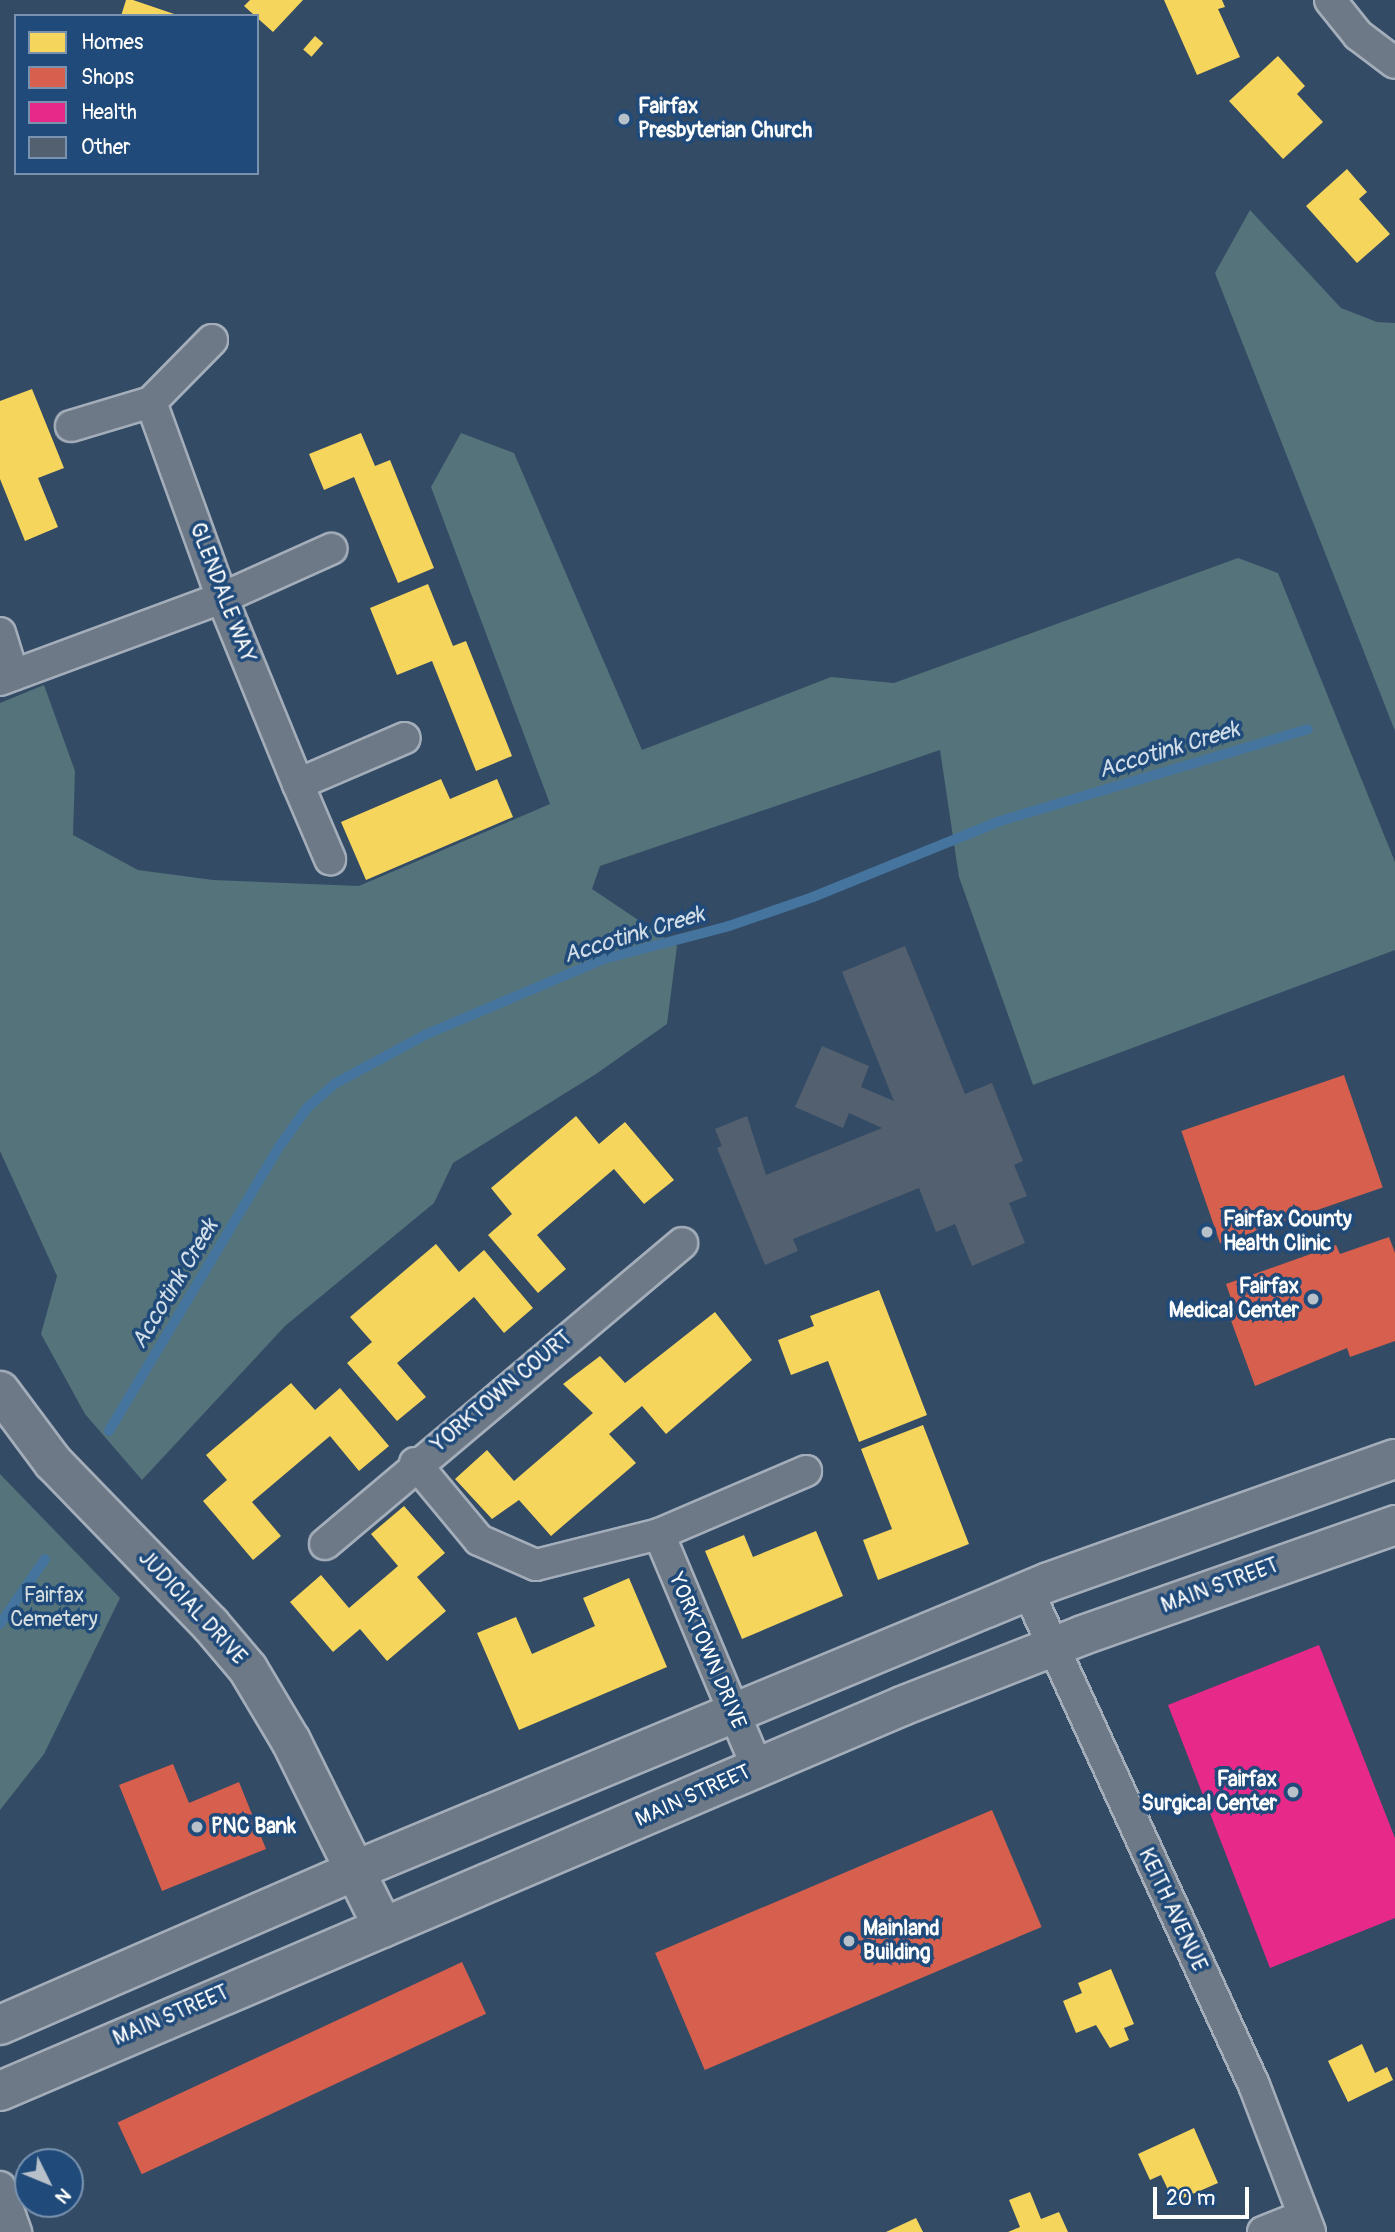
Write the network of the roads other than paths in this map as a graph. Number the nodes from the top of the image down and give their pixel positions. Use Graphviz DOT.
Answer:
graph roads {
  1 [pos="1330,0"];
  2 [pos="1395,64"];
  3 [pos="212,340"];
  4 [pos="151,402"];
  5 [pos="71,426"];
  6 [pos="331,549"];
  7 [pos="222,598"];
  8 [pos="0,633"];
  9 [pos="7,677"];
  10 [pos="405,738"];
  11 [pos="298,783"];
  12 [pos="330,859"];
  13 [pos="682,1243"];
  14 [pos="0,1391"];
  15 [pos="1395,1460"];
  16 [pos="415,1463"];
  17 [pos="806,1471"];
  18 [pos="1395,1525"];
  19 [pos="659,1534"];
  20 [pos="325,1544"];
  21 [pos="1028,1591"];
  22 [pos="1052,1647"];
  23 [pos="731,1712"];
  24 [pos="757,1767"];
  25 [pos="356,1870"];
  26 [pos="383,1927"];
  27 [pos="0,2025"];
  28 [pos="0,2091"];
  29 [pos="0,2187"];
  30 [pos="1307,2224"];
  31 [pos="16,2232"];
  32 [pos="1263,2232"];
  1 -- 2 [label="street"];
  3 -- 4 [label="street"];
  4 -- 5 [label="street"];
  4 -- 7 [label="street, GLENDALE WAY"];
  6 -- 7 [label="street"];
  7 -- 9 [label="street"];
  7 -- 11 [label="street, GLENDALE WAY"];
  8 -- 9 [label="street"];
  10 -- 11 [label="street"];
  11 -- 12 [label="street, GLENDALE WAY"];
  13 -- 16 [label="street, YORKTOWN COURT"];
  14 -- 25 [label="main road, JUDICIAL DRIVE"];
  15 -- 21 [label="main road"];
  16 -- 19 [label="street"];
  16 -- 20 [label="street, YORKTOWN COURT"];
  17 -- 19 [label="street"];
  18 -- 22 [label="main road, MAIN STREET"];
  19 -- 23 [label="street, YORKTOWN DRIVE"];
  21 -- 22 [label="street, KEITH AVENUE"];
  21 -- 23 [label="main road"];
  22 -- 24 [label="main road, MAIN STREET"];
  22 -- 30 [label="street, KEITH AVENUE"];
  23 -- 24 [label="street, YORKTOWN DRIVE"];
  23 -- 25 [label="main road"];
  24 -- 26 [label="main road, MAIN STREET"];
  25 -- 26 [label="main road, JUDICIAL DRIVE"];
  25 -- 27 [label="main road"];
  26 -- 28 [label="main road, MAIN STREET"];
  29 -- 31 [label="street"];
  30 -- 32 [label="street"];
}
